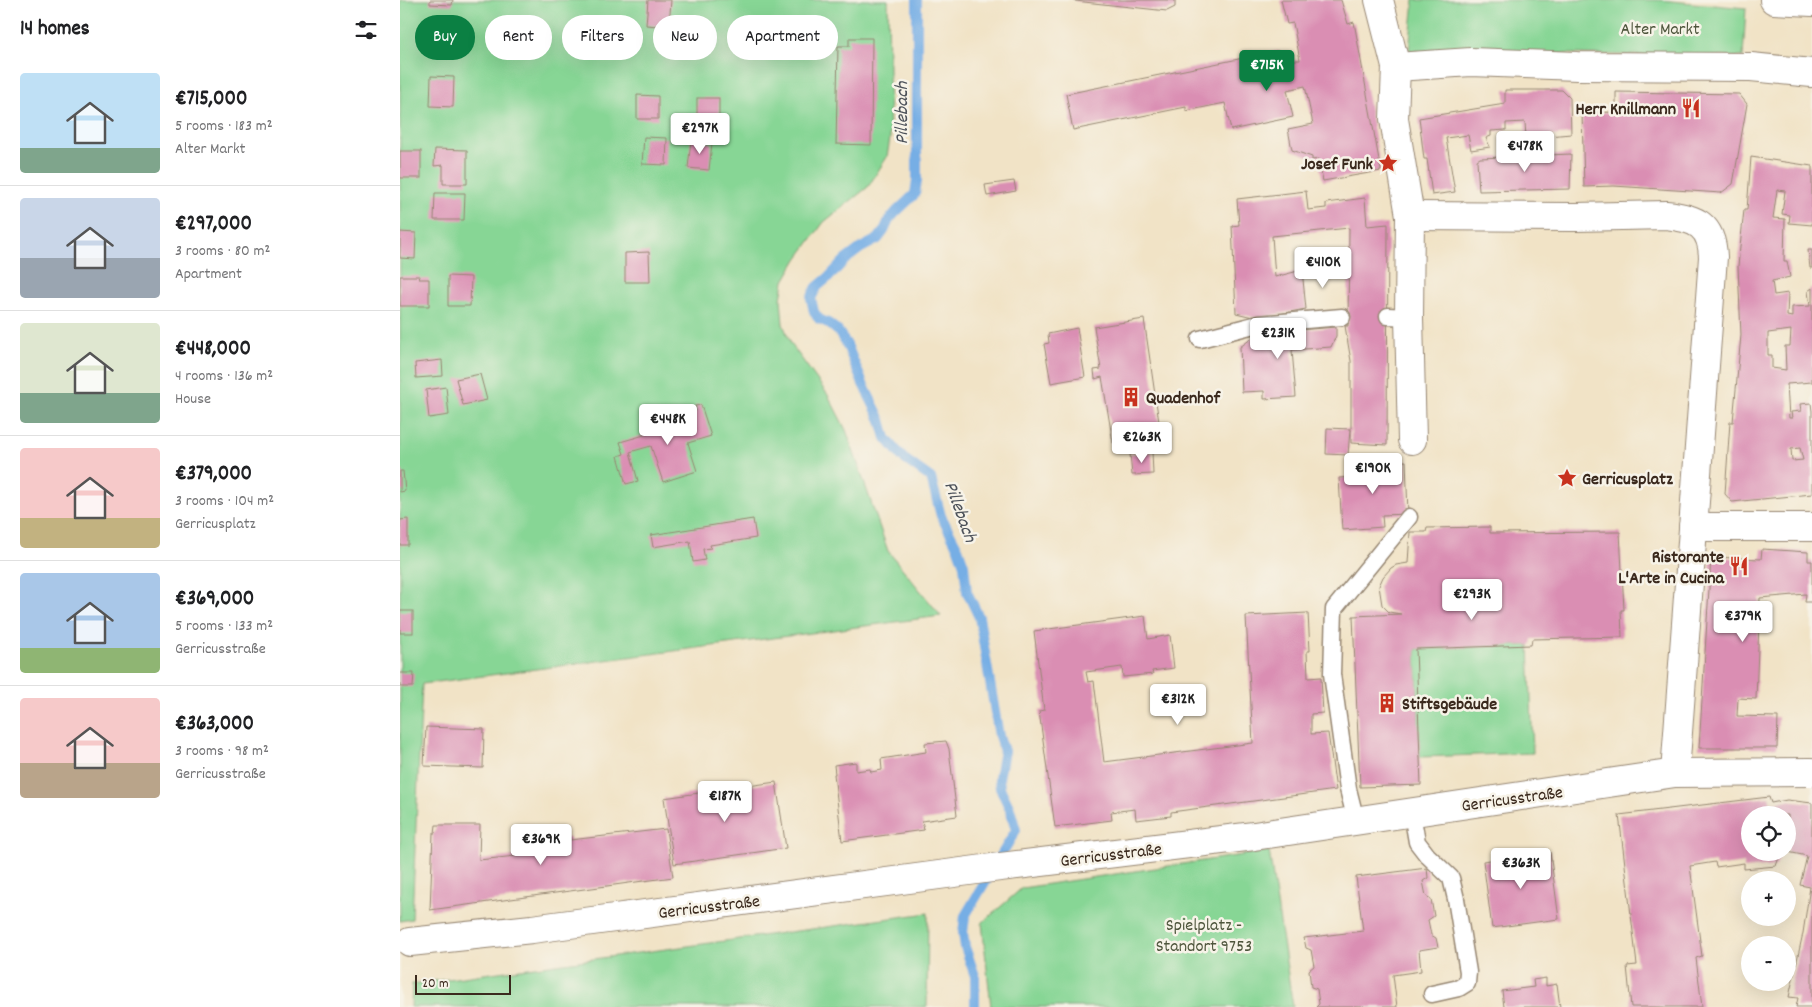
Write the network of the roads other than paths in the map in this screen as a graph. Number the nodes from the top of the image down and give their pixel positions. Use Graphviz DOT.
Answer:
graph roads {
  1 [pos="1379,0"];
  2 [pos="1774,0"];
  3 [pos="1812,2"];
  4 [pos="1396,67"];
  5 [pos="1812,73"];
  6 [pos="1410,216"];
  7 [pos="1342,316"];
  8 [pos="1200,339"];
  9 [pos="1412,440"];
  10 [pos="1409,517"];
  11 [pos="1812,526"];
  12 [pos="1693,527"];
  13 [pos="1812,772"];
  14 [pos="1675,773"];
  15 [pos="1412,813"];
  16 [pos="1356,821"];
  17 [pos="410,942"];
  18 [pos="1432,994"];
  1 -- 4 [label="street"];
  2 -- 3 [label="street"];
  4 -- 5 [label="street"];
  4 -- 6 [label="street"];
  6 -- 9 [label="street"];
  6 -- 12 [label="street"];
  7 -- 8 [label="lane"];
  10 -- 16 [label="lane"];
  11 -- 12 [label="street"];
  12 -- 14 [label="street"];
  13 -- 14 [label="street, Gerricusstraße"];
  14 -- 15 [label="street, Gerricusstraße"];
  15 -- 16 [label="street, Gerricusstraße"];
  15 -- 18 [label="lane"];
  16 -- 17 [label="street, Gerricusstraße"];
}
